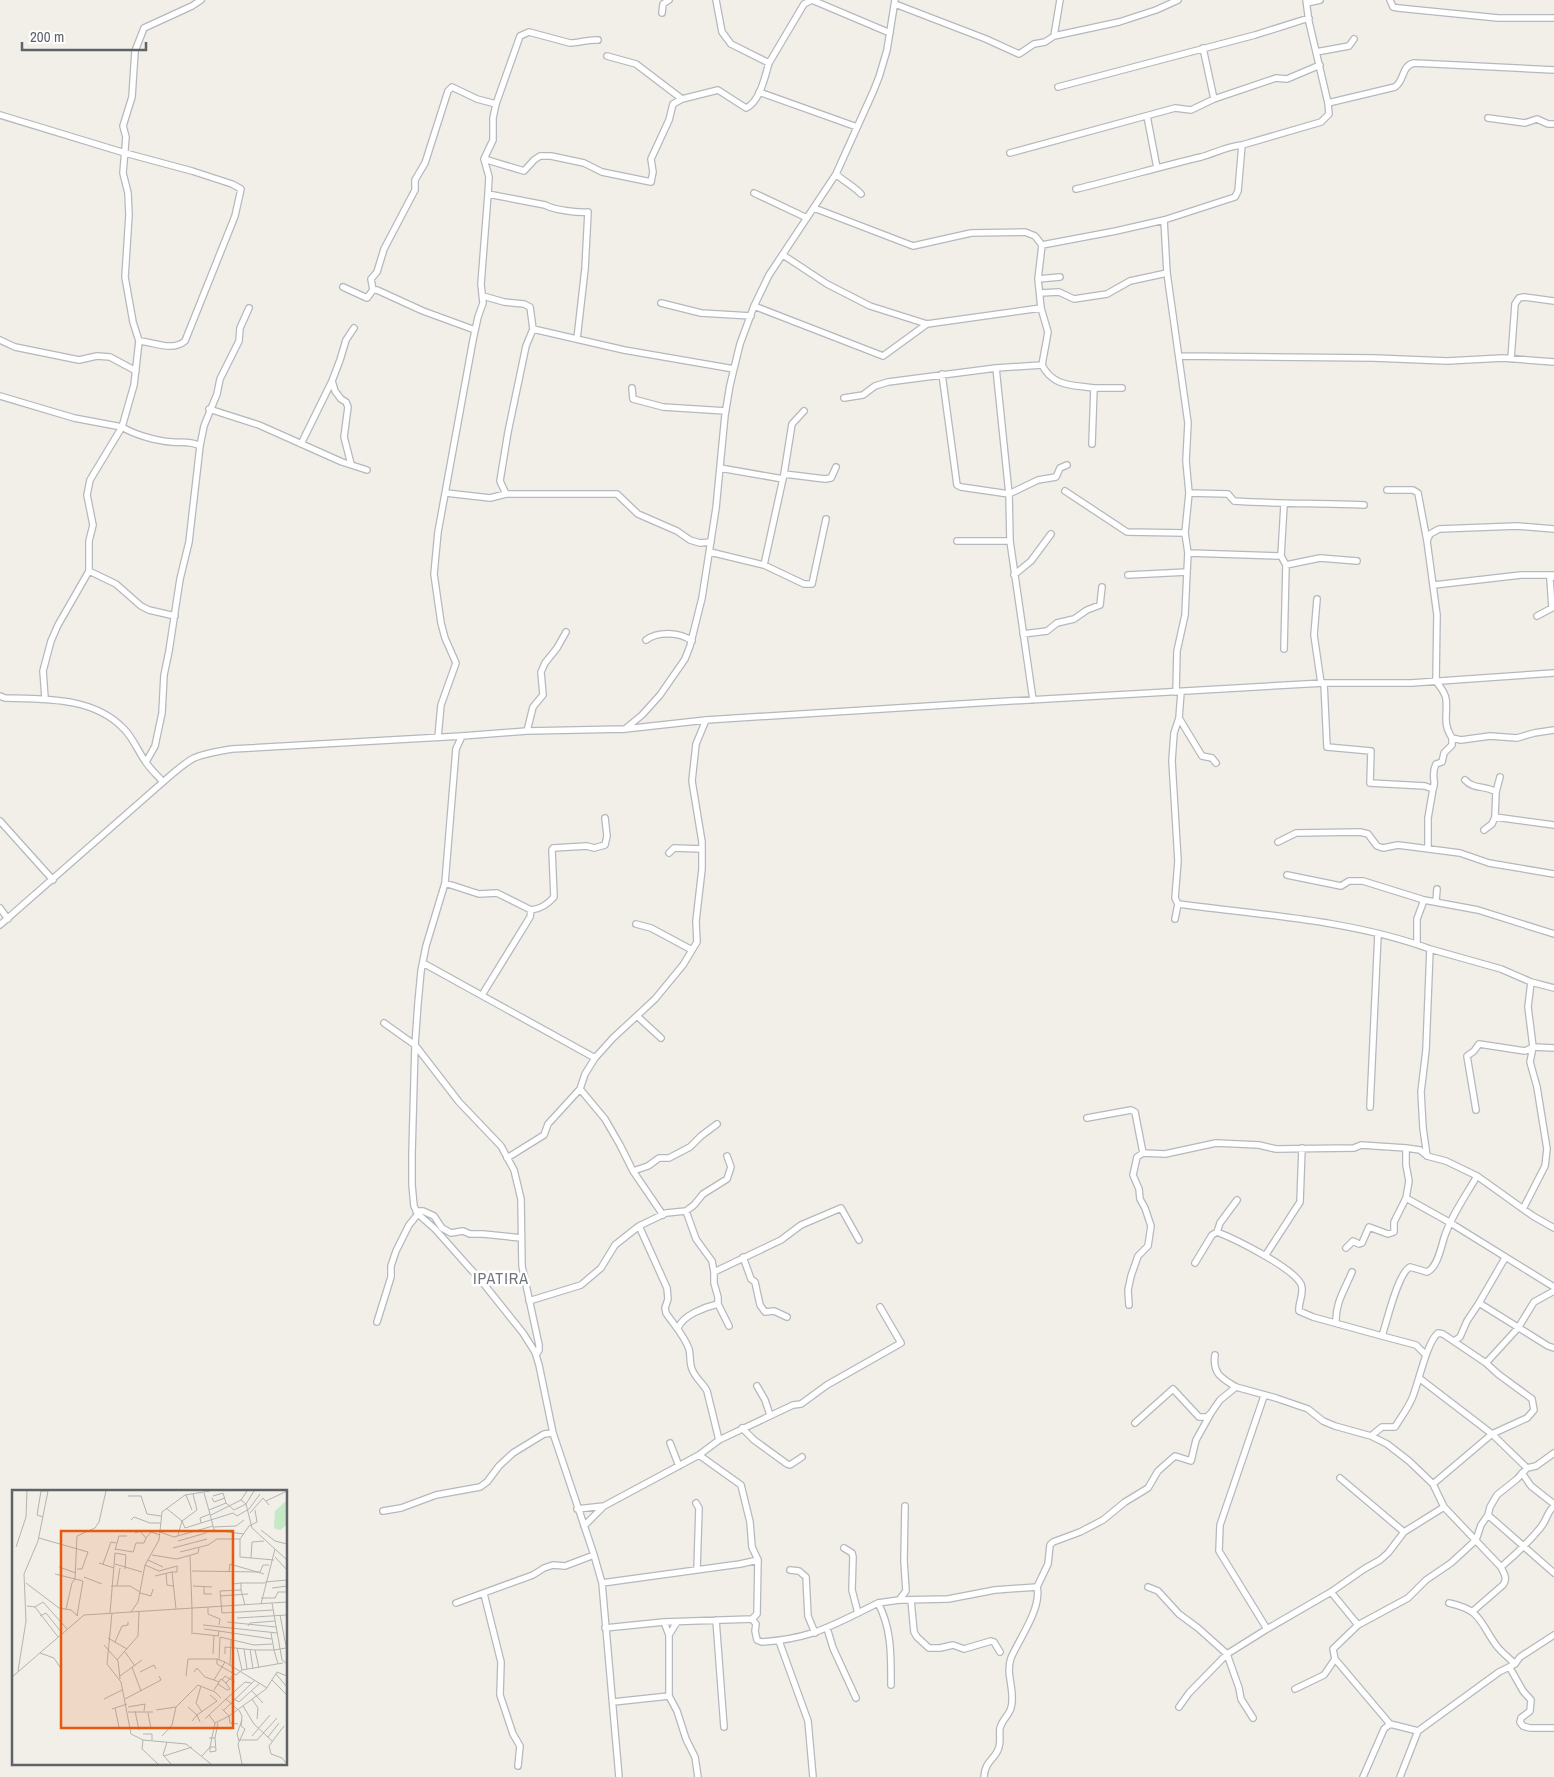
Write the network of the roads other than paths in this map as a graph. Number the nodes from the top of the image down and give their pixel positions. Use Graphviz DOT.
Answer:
graph roads {
  1 [pos="201,0"];
  2 [pos="669,0"];
  3 [pos="716,0"];
  4 [pos="1060,0"];
  5 [pos="1178,0"];
  6 [pos="1320,0"];
  7 [pos="1390,0"];
  8 [pos="895,2"];
  9 [pos="1307,2"];
  10 [pos="662,13"];
  11 [pos="1309,18"];
  12 [pos="1554,18"];
  13 [pos="890,33"];
  14 [pos="1054,36"];
  15 [pos="1354,39"];
  16 [pos="598,40"];
  17 [pos="1203,48"];
  18 [pos="1316,52"];
  19 [pos="607,56"];
  20 [pos="769,63"];
  21 [pos="1320,65"];
  22 [pos="1554,70"];
  23 [pos="1058,87"];
  24 [pos="759,92"];
  25 [pos="682,98"];
  26 [pos="1214,99"];
  27 [pos="1328,103"];
  28 [pos="496,104"];
  29 [pos="0,115"];
  30 [pos="1148,116"];
  31 [pos="1488,118"];
  32 [pos="1554,124"];
  33 [pos="856,127"];
  34 [pos="1242,145"];
  35 [pos="125,153"];
  36 [pos="1010,153"];
  37 [pos="484,159"];
  38 [pos="1157,168"];
  39 [pos="836,174"];
  40 [pos="1076,189"];
  41 [pos="754,193"];
  42 [pos="488,194"];
  43 [pos="860,194"];
  44 [pos="814,208"];
  45 [pos="807,218"];
  46 [pos="1164,220"];
  47 [pos="1042,245"];
  48 [pos="783,255"];
  49 [pos="1167,273"];
  50 [pos="1060,277"];
  51 [pos="1038,279"];
  52 [pos="343,287"];
  53 [pos="373,290"];
  54 [pos="1040,293"];
  55 [pos="482,296"];
  56 [pos="1554,301"];
  57 [pos="661,303"];
  58 [pos="754,306"];
  59 [pos="249,308"];
  60 [pos="1041,308"];
  61 [pos="751,316"];
  62 [pos="927,324"];
  63 [pos="354,328"];
  64 [pos="533,329"];
  65 [pos="475,330"];
  66 [pos="577,339"];
  67 [pos="0,340"];
  68 [pos="139,340"];
  69 [pos="1179,356"];
  70 [pos="1511,359"];
  71 [pos="1554,362"];
  72 [pos="1042,365"];
  73 [pos="996,368"];
  74 [pos="734,369"];
  75 [pos="136,370"];
  76 [pos="942,374"];
  77 [pos="332,381"];
  78 [pos="632,388"];
  79 [pos="1094,388"];
  80 [pos="1122,388"];
  81 [pos="0,396"];
  82 [pos="844,398"];
  83 [pos="209,409"];
  84 [pos="726,411"];
  85 [pos="804,412"];
  86 [pos="122,427"];
  87 [pos="301,444"];
  88 [pos="1092,444"];
  89 [pos="200,446"];
  90 [pos="351,464"];
  91 [pos="1067,465"];
  92 [pos="836,467"];
  93 [pos="720,468"];
  94 [pos="367,470"];
  95 [pos="783,477"];
  96 [pos="1065,490"];
  97 [pos="1387,490"];
  98 [pos="446,493"];
  99 [pos="1189,493"];
  100 [pos="506,494"];
  101 [pos="1009,494"];
  102 [pos="1284,505"];
  103 [pos="1364,505"];
  104 [pos="826,520"];
  105 [pos="1554,529"];
  106 [pos="1185,533"];
  107 [pos="1051,534"];
  108 [pos="957,541"];
  109 [pos="1010,541"];
  110 [pos="1427,541"];
  111 [pos="711,542"];
  112 [pos="710,552"];
  113 [pos="1188,553"];
  114 [pos="1281,556"];
  115 [pos="1357,561"];
  116 [pos="764,565"];
  117 [pos="1286,565"];
  118 [pos="89,571"];
  119 [pos="1187,572"];
  120 [pos="1128,574"];
  121 [pos="1014,575"];
  122 [pos="1554,575"];
  123 [pos="1434,585"];
  124 [pos="1102,587"];
  125 [pos="1317,599"];
  126 [pos="175,616"];
  127 [pos="1537,616"];
  128 [pos="566,632"];
  129 [pos="1023,634"];
  130 [pos="646,640"];
  131 [pos="692,642"];
  132 [pos="1284,649"];
  133 [pos="1554,673"];
  134 [pos="1436,682"];
  135 [pos="1323,683"];
  136 [pos="1179,692"];
  137 [pos="0,696"];
  138 [pos="45,698"];
  139 [pos="1033,700"];
  140 [pos="1179,718"];
  141 [pos="706,720"];
  142 [pos="625,728"];
  143 [pos="1554,730"];
  144 [pos="527,731"];
  145 [pos="450,736"];
  146 [pos="462,736"];
  147 [pos="438,737"];
  148 [pos="1452,738"];
  149 [pos="456,749"];
  150 [pos="146,762"];
  151 [pos="1216,763"];
  152 [pos="1500,777"];
  153 [pos="1465,780"];
  154 [pos="163,782"];
  155 [pos="1433,789"];
  156 [pos="1496,792"];
  157 [pos="1495,816"];
  158 [pos="605,818"];
  159 [pos="0,821"];
  160 [pos="1554,825"];
  161 [pos="1484,830"];
  162 [pos="1278,842"];
  163 [pos="702,849"];
  164 [pos="1428,849"];
  165 [pos="670,853"];
  166 [pos="1554,874"];
  167 [pos="1287,875"];
  168 [pos="53,880"];
  169 [pos="445,884"];
  170 [pos="1437,889"];
  171 [pos="1424,900"];
  172 [pos="1436,901"];
  173 [pos="1178,904"];
  174 [pos="0,908"];
  175 [pos="531,910"];
  176 [pos="8,919"];
  177 [pos="1175,920"];
  178 [pos="636,924"];
  179 [pos="0,925"];
  180 [pos="1378,934"];
  181 [pos="1554,934"];
  182 [pos="1417,944"];
  183 [pos="1430,949"];
  184 [pos="692,950"];
  185 [pos="423,963"];
  186 [pos="1531,982"];
  187 [pos="1554,988"];
  188 [pos="482,995"];
  189 [pos="637,1016"];
  190 [pos="384,1023"];
  191 [pos="661,1038"];
  192 [pos="415,1045"];
  193 [pos="1533,1047"];
  194 [pos="1554,1048"];
  195 [pos="595,1058"];
  196 [pos="580,1089"];
  197 [pos="1370,1107"];
  198 [pos="1476,1110"];
  199 [pos="1087,1118"];
  200 [pos="717,1124"];
  201 [pos="1302,1148"];
  202 [pos="1406,1148"];
  203 [pos="1142,1153"];
  204 [pos="727,1156"];
  205 [pos="1428,1156"];
  206 [pos="507,1158"];
  207 [pos="633,1171"];
  208 [pos="1477,1176"];
  209 [pos="1406,1198"];
  210 [pos="1237,1200"];
  211 [pos="1523,1209"];
  212 [pos="686,1211"];
  213 [pos="417,1212"];
  214 [pos="663,1215"];
  215 [pos="1449,1222"];
  216 [pos="639,1226"];
  217 [pos="1554,1228"];
  218 [pos="1217,1232"];
  219 [pos="521,1238"];
  220 [pos="859,1240"];
  221 [pos="1346,1248"];
  222 [pos="1265,1256"];
  223 [pos="743,1257"];
  224 [pos="1505,1258"];
  225 [pos="1195,1263"];
  226 [pos="714,1272"];
  227 [pos="1352,1272"];
  228 [pos="1554,1289"];
  229 [pos="529,1301"];
  230 [pos="1479,1303"];
  231 [pos="718,1304"];
  232 [pos="1128,1305"];
  233 [pos="880,1307"];
  234 [pos="787,1317"];
  235 [pos="377,1322"];
  236 [pos="1336,1323"];
  237 [pos="728,1326"];
  238 [pos="678,1328"];
  239 [pos="1518,1328"];
  240 [pos="1382,1336"];
  241 [pos="1454,1341"];
  242 [pos="1554,1348"];
  243 [pos="537,1352"];
  244 [pos="1215,1355"];
  245 [pos="1426,1355"];
  246 [pos="1486,1362"];
  247 [pos="1419,1378"];
  248 [pos="757,1386"];
  249 [pos="1236,1387"];
  250 [pos="1264,1396"];
  251 [pos="1210,1413"];
  252 [pos="770,1415"];
  253 [pos="1134,1423"];
  254 [pos="742,1428"];
  255 [pos="553,1433"];
  256 [pos="1492,1434"];
  257 [pos="1371,1436"];
  258 [pos="719,1440"];
  259 [pos="670,1443"];
  260 [pos="1554,1453"];
  261 [pos="699,1454"];
  262 [pos="802,1457"];
  263 [pos="679,1466"];
  264 [pos="1527,1468"];
  265 [pos="1522,1473"];
  266 [pos="1340,1478"];
  267 [pos="1433,1484"];
  268 [pos="696,1503"];
  269 [pos="1554,1505"];
  270 [pos="604,1506"];
  271 [pos="905,1506"];
  272 [pos="1444,1507"];
  273 [pos="577,1509"];
  274 [pos="383,1511"];
  275 [pos="1488,1514"];
  276 [pos="1481,1524"];
  277 [pos="584,1526"];
  278 [pos="1404,1532"];
  279 [pos="1470,1533"];
  280 [pos="1476,1540"];
  281 [pos="1524,1547"];
  282 [pos="844,1548"];
  283 [pos="594,1555"];
  284 [pos="758,1560"];
  285 [pos="1501,1567"];
  286 [pos="697,1570"];
  287 [pos="790,1570"];
  288 [pos="1554,1574"];
  289 [pos="602,1583"];
  290 [pos="1037,1587"];
  291 [pos="1148,1587"];
  292 [pos="1331,1592"];
  293 [pos="484,1594"];
  294 [pos="899,1600"];
  295 [pos="911,1600"];
  296 [pos="456,1603"];
  297 [pos="1449,1603"];
  298 [pos="878,1604"];
  299 [pos="1473,1611"];
  300 [pos="858,1613"];
  301 [pos="752,1619"];
  302 [pos="716,1620"];
  303 [pos="664,1622"];
  304 [pos="677,1622"];
  305 [pos="1358,1625"];
  306 [pos="605,1628"];
  307 [pos="827,1628"];
  308 [pos="1267,1629"];
  309 [pos="814,1633"];
  310 [pos="669,1635"];
  311 [pos="1554,1635"];
  312 [pos="779,1641"];
  313 [pos="1000,1652"];
  314 [pos="1227,1654"];
  315 [pos="1335,1659"];
  316 [pos="1513,1666"];
  317 [pos="891,1685"];
  318 [pos="1295,1689"];
  319 [pos="670,1696"];
  320 [pos="856,1698"];
  321 [pos="613,1702"];
  322 [pos="1180,1707"];
  323 [pos="1253,1718"];
  324 [pos="1390,1724"];
  325 [pos="724,1728"];
  326 [pos="1554,1728"];
  327 [pos="1418,1730"];
  328 [pos="518,1766"];
  329 [pos="619,1777"];
  330 [pos="698,1777"];
  331 [pos="813,1777"];
  332 [pos="984,1777"];
  333 [pos="1363,1777"];
  334 [pos="1400,1777"];
  1 -- 35 [label="street"];
  2 -- 10 [label="street"];
  3 -- 20 [label="street"];
  4 -- 14 [label="street"];
  5 -- 14 [label="street"];
  6 -- 9 [label="street"];
  7 -- 12 [label="street"];
  8 -- 13 [label="street"];
  8 -- 14 [label="street"];
  9 -- 11 [label="street"];
  11 -- 17 [label="street"];
  11 -- 18 [label="street"];
  13 -- 20 [label="street"];
  13 -- 33 [label="street"];
  15 -- 18 [label="street"];
  16 -- 28 [label="street"];
  17 -- 23 [label="street"];
  17 -- 26 [label="street"];
  18 -- 21 [label="street"];
  19 -- 25 [label="street"];
  20 -- 24 [label="street"];
  21 -- 26 [label="street"];
  21 -- 27 [label="street"];
  22 -- 27 [label="street"];
  24 -- 25 [label="street"];
  24 -- 33 [label="street"];
  25 -- 37 [label="street"];
  26 -- 30 [label="street"];
  27 -- 34 [label="street"];
  28 -- 37 [label="street"];
  28 -- 53 [label="street"];
  29 -- 35 [label="street"];
  30 -- 36 [label="street"];
  30 -- 38 [label="street"];
  31 -- 32 [label="street"];
  33 -- 39 [label="street"];
  34 -- 38 [label="street"];
  34 -- 46 [label="street"];
  35 -- 68 [label="street"];
  35 -- 68 [label="street"];
  37 -- 42 [label="street"];
  38 -- 40 [label="street"];
  39 -- 43 [label="street"];
  39 -- 44 [label="street"];
  41 -- 45 [label="street"];
  42 -- 55 [label="street"];
  42 -- 66 [label="street"];
  44 -- 45 [label="street"];
  44 -- 47 [label="street"];
  45 -- 48 [label="street"];
  46 -- 47 [label="street"];
  46 -- 49 [label="street"];
  47 -- 51 [label="street"];
  48 -- 58 [label="street"];
  48 -- 62 [label="street"];
  49 -- 54 [label="street"];
  49 -- 69 [label="street"];
  50 -- 51 [label="street"];
  51 -- 54 [label="street"];
  52 -- 53 [label="street"];
  53 -- 65 [label="street"];
  54 -- 60 [label="street"];
  55 -- 64 [label="street"];
  55 -- 65 [label="street"];
  56 -- 70 [label="street"];
  57 -- 61 [label="street"];
  58 -- 61 [label="street"];
  58 -- 62 [label="street"];
  59 -- 83 [label="street"];
  60 -- 62 [label="street"];
  60 -- 72 [label="street"];
  61 -- 74 [label="street"];
  63 -- 77 [label="street"];
  64 -- 66 [label="street"];
  64 -- 100 [label="street"];
  65 -- 98 [label="street"];
  66 -- 74 [label="street"];
  67 -- 75 [label="street"];
  68 -- 75 [label="street"];
  69 -- 70 [label="street"];
  69 -- 99 [label="street"];
  70 -- 71 [label="street"];
  72 -- 73 [label="street"];
  72 -- 79 [label="street"];
  73 -- 76 [label="street"];
  73 -- 101 [label="street"];
  74 -- 84 [label="street"];
  75 -- 86 [label="street"];
  76 -- 82 [label="street"];
  76 -- 101 [label="street"];
  77 -- 87 [label="street"];
  77 -- 90 [label="street"];
  78 -- 84 [label="street"];
  79 -- 80 [label="street"];
  79 -- 88 [label="street"];
  81 -- 86 [label="street"];
  83 -- 87 [label="street"];
  83 -- 89 [label="street"];
  84 -- 93 [label="street"];
  85 -- 95 [label="street"];
  86 -- 89 [label="street"];
  86 -- 118 [label="street"];
  87 -- 90 [label="street"];
  89 -- 126 [label="street"];
  90 -- 94 [label="street"];
  91 -- 101 [label="street"];
  92 -- 95 [label="street"];
  93 -- 95 [label="street"];
  93 -- 111 [label="street"];
  95 -- 116 [label="street"];
  96 -- 106 [label="street"];
  97 -- 110 [label="street"];
  98 -- 100 [label="street"];
  98 -- 147 [label="street"];
  99 -- 102 [label="street"];
  99 -- 106 [label="street"];
  100 -- 111 [label="street"];
  101 -- 109 [label="street"];
  102 -- 103 [label="street"];
  102 -- 114 [label="street"];
  104 -- 116 [label="street"];
  105 -- 110 [label="street"];
  106 -- 113 [label="street"];
  107 -- 121 [label="street"];
  108 -- 109 [label="street"];
  109 -- 121 [label="street"];
  110 -- 123 [label="street"];
  111 -- 112 [label="street"];
  112 -- 116 [label="street"];
  112 -- 131 [label="street"];
  113 -- 114 [label="street"];
  113 -- 119 [label="street"];
  114 -- 117 [label="street"];
  115 -- 117 [label="street"];
  117 -- 132 [label="street"];
  118 -- 126 [label="street"];
  118 -- 138 [label="street"];
  119 -- 120 [label="street"];
  119 -- 136 [label="street"];
  121 -- 129 [label="street"];
  122 -- 123 [label="street"];
  122 -- 127 [label="street"];
  123 -- 134 [label="street"];
  124 -- 129 [label="street"];
  125 -- 135 [label="street"];
  126 -- 150 [label="street"];
  128 -- 144 [label="street"];
  129 -- 139 [label="street"];
  130 -- 131 [label="street"];
  131 -- 142 [label="street"];
  133 -- 134 [label="street"];
  134 -- 135 [label="street"];
  134 -- 148 [label="street"];
  135 -- 136 [label="street"];
  135 -- 155 [label="street"];
  136 -- 139 [label="street"];
  136 -- 140 [label="street"];
  137 -- 138 [label="street"];
  138 -- 150 [label="street"];
  139 -- 141 [label="street"];
  140 -- 151 [label="street"];
  140 -- 173 [label="street"];
  141 -- 142 [label="street"];
  141 -- 163 [label="street"];
  142 -- 144 [label="street"];
  143 -- 148 [label="street"];
  144 -- 146 [label="street"];
  145 -- 146 [label="street"];
  145 -- 147 [label="street"];
  145 -- 149 [label="street"];
  146 -- 149 [label="street"];
  147 -- 154 [label="street"];
  148 -- 155 [label="street"];
  149 -- 169 [label="street"];
  150 -- 154 [label="street"];
  152 -- 156 [label="street"];
  153 -- 156 [label="street"];
  154 -- 168 [label="street"];
  155 -- 164 [label="street"];
  156 -- 157 [label="street"];
  157 -- 160 [label="street"];
  157 -- 161 [label="street"];
  158 -- 175 [label="street"];
  159 -- 168 [label="street"];
  162 -- 164 [label="street"];
  163 -- 165 [label="street"];
  163 -- 184 [label="street"];
  164 -- 166 [label="street"];
  167 -- 171 [label="street"];
  168 -- 176 [label="street"];
  169 -- 175 [label="street"];
  169 -- 185 [label="street"];
  170 -- 172 [label="street"];
  171 -- 172 [label="street"];
  171 -- 182 [label="street"];
  172 -- 181 [label="street"];
  173 -- 177 [label="street"];
  173 -- 180 [label="street"];
  174 -- 176 [label="street"];
  175 -- 188 [label="street"];
  176 -- 179 [label="street"];
  178 -- 184 [label="street"];
  180 -- 182 [label="street"];
  180 -- 197 [label="street"];
  182 -- 183 [label="street"];
  183 -- 186 [label="street"];
  183 -- 205 [label="street"];
  184 -- 189 [label="street"];
  185 -- 188 [label="street"];
  185 -- 192 [label="street"];
  186 -- 187 [label="street"];
  186 -- 193 [label="street"];
  188 -- 195 [label="street"];
  189 -- 191 [label="street"];
  189 -- 195 [label="street"];
  190 -- 192 [label="street"];
  192 -- 206 [label="street"];
  192 -- 213 [label="street"];
  193 -- 194 [label="street"];
  193 -- 198 [label="street"];
  193 -- 211 [label="street"];
  195 -- 196 [label="street"];
  196 -- 206 [label="street"];
  196 -- 207 [label="street"];
  199 -- 203 [label="street"];
  200 -- 207 [label="street"];
  201 -- 202 [label="street"];
  201 -- 203 [label="street"];
  201 -- 222 [label="street"];
  202 -- 205 [label="street"];
  202 -- 209 [label="street"];
  203 -- 232 [label="street"];
  204 -- 212 [label="street"];
  205 -- 208 [label="street"];
  206 -- 219 [label="street"];
  207 -- 214 [label="street"];
  208 -- 211 [label="street"];
  208 -- 215 [label="street"];
  209 -- 215 [label="street"];
  209 -- 221 [label="street"];
  210 -- 218 [label="street"];
  211 -- 217 [label="street"];
  212 -- 214 [label="street"];
  212 -- 226 [label="street"];
  213 -- 219 [label="street"];
  213 -- 235 [label="street"];
  213 -- 243 [label="street"];
  214 -- 216 [label="street"];
  215 -- 224 [label="street"];
  215 -- 240 [label="street"];
  216 -- 229 [label="street"];
  216 -- 238 [label="street"];
  218 -- 222 [label="street"];
  218 -- 225 [label="street"];
  219 -- 229 [label="street"];
  220 -- 223 [label="street"];
  222 -- 236 [label="street"];
  223 -- 226 [label="street"];
  223 -- 234 [label="street"];
  224 -- 228 [label="street"];
  224 -- 230 [label="street"];
  226 -- 231 [label="street"];
  227 -- 236 [label="street"];
  228 -- 239 [label="street"];
  229 -- 243 [label="street"];
  230 -- 239 [label="street"];
  230 -- 241 [label="street"];
  231 -- 237 [label="street"];
  231 -- 238 [label="street"];
  233 -- 252 [label="street"];
  236 -- 240 [label="street"];
  238 -- 258 [label="street"];
  239 -- 242 [label="street"];
  239 -- 246 [label="street"];
  240 -- 245 [label="street"];
  241 -- 245 [label="street"];
  241 -- 246 [label="street"];
  243 -- 255 [label="street"];
  244 -- 249 [label="street"];
  245 -- 247 [label="street"];
  246 -- 256 [label="street"];
  247 -- 256 [label="street"];
  247 -- 257 [label="street"];
  248 -- 252 [label="street"];
  249 -- 250 [label="street"];
  249 -- 251 [label="street"];
  250 -- 257 [label="street"];
  250 -- 308 [label="street"];
  251 -- 253 [label="street"];
  251 -- 290 [label="street"];
  252 -- 254 [label="street"];
  254 -- 258 [label="street"];
  254 -- 262 [label="street"];
  255 -- 273 [label="street"];
  255 -- 274 [label="street"];
  256 -- 264 [label="street"];
  256 -- 267 [label="street"];
  257 -- 267 [label="street"];
  258 -- 261 [label="street"];
  259 -- 263 [label="street"];
  260 -- 264 [label="street"];
  261 -- 263 [label="street"];
  261 -- 284 [label="street"];
  263 -- 270 [label="street"];
  264 -- 265 [label="street"];
  265 -- 269 [label="street"];
  265 -- 275 [label="street"];
  266 -- 278 [label="street"];
  267 -- 272 [label="street"];
  268 -- 286 [label="street"];
  269 -- 281 [label="street"];
  270 -- 273 [label="street"];
  270 -- 277 [label="street"];
  271 -- 294 [label="street"];
  272 -- 278 [label="street"];
  272 -- 279 [label="street"];
  273 -- 277 [label="street"];
  275 -- 276 [label="street"];
  275 -- 281 [label="street"];
  276 -- 279 [label="street"];
  276 -- 280 [label="street"];
  277 -- 283 [label="street"];
  278 -- 292 [label="street"];
  279 -- 280 [label="street"];
  280 -- 285 [label="street"];
  280 -- 305 [label="street"];
  281 -- 285 [label="street"];
  281 -- 288 [label="street"];
  282 -- 300 [label="street"];
  283 -- 289 [label="street"];
  283 -- 293 [label="street"];
  284 -- 286 [label="street"];
  284 -- 301 [label="street"];
  285 -- 299 [label="street"];
  286 -- 289 [label="street"];
  287 -- 309 [label="street"];
  289 -- 306 [label="street"];
  290 -- 295 [label="street"];
  290 -- 332 [label="street"];
  291 -- 314 [label="street"];
  292 -- 305 [label="street"];
  292 -- 308 [label="street"];
  293 -- 296 [label="street"];
  293 -- 328 [label="street"];
  294 -- 295 [label="street"];
  294 -- 298 [label="street"];
  295 -- 313 [label="street"];
  297 -- 299 [label="street"];
  298 -- 300 [label="street"];
  298 -- 317 [label="street"];
  299 -- 316 [label="street"];
  300 -- 307 [label="street"];
  301 -- 302 [label="street"];
  301 -- 312 [label="street"];
  302 -- 304 [label="street"];
  302 -- 325 [label="street"];
  303 -- 304 [label="street"];
  303 -- 306 [label="street"];
  303 -- 310 [label="street"];
  304 -- 310 [label="street"];
  305 -- 315 [label="street"];
  306 -- 321 [label="street"];
  307 -- 309 [label="street"];
  307 -- 320 [label="street"];
  308 -- 314 [label="street"];
  309 -- 312 [label="street"];
  310 -- 319 [label="street"];
  311 -- 316 [label="street"];
  312 -- 331 [label="street"];
  314 -- 322 [label="street"];
  314 -- 323 [label="street"];
  315 -- 318 [label="street"];
  315 -- 324 [label="street"];
  316 -- 326 [label="street"];
  316 -- 327 [label="street"];
  319 -- 321 [label="street"];
  319 -- 330 [label="street"];
  321 -- 329 [label="street"];
  324 -- 327 [label="street"];
  324 -- 333 [label="street"];
  327 -- 334 [label="street"];
}
